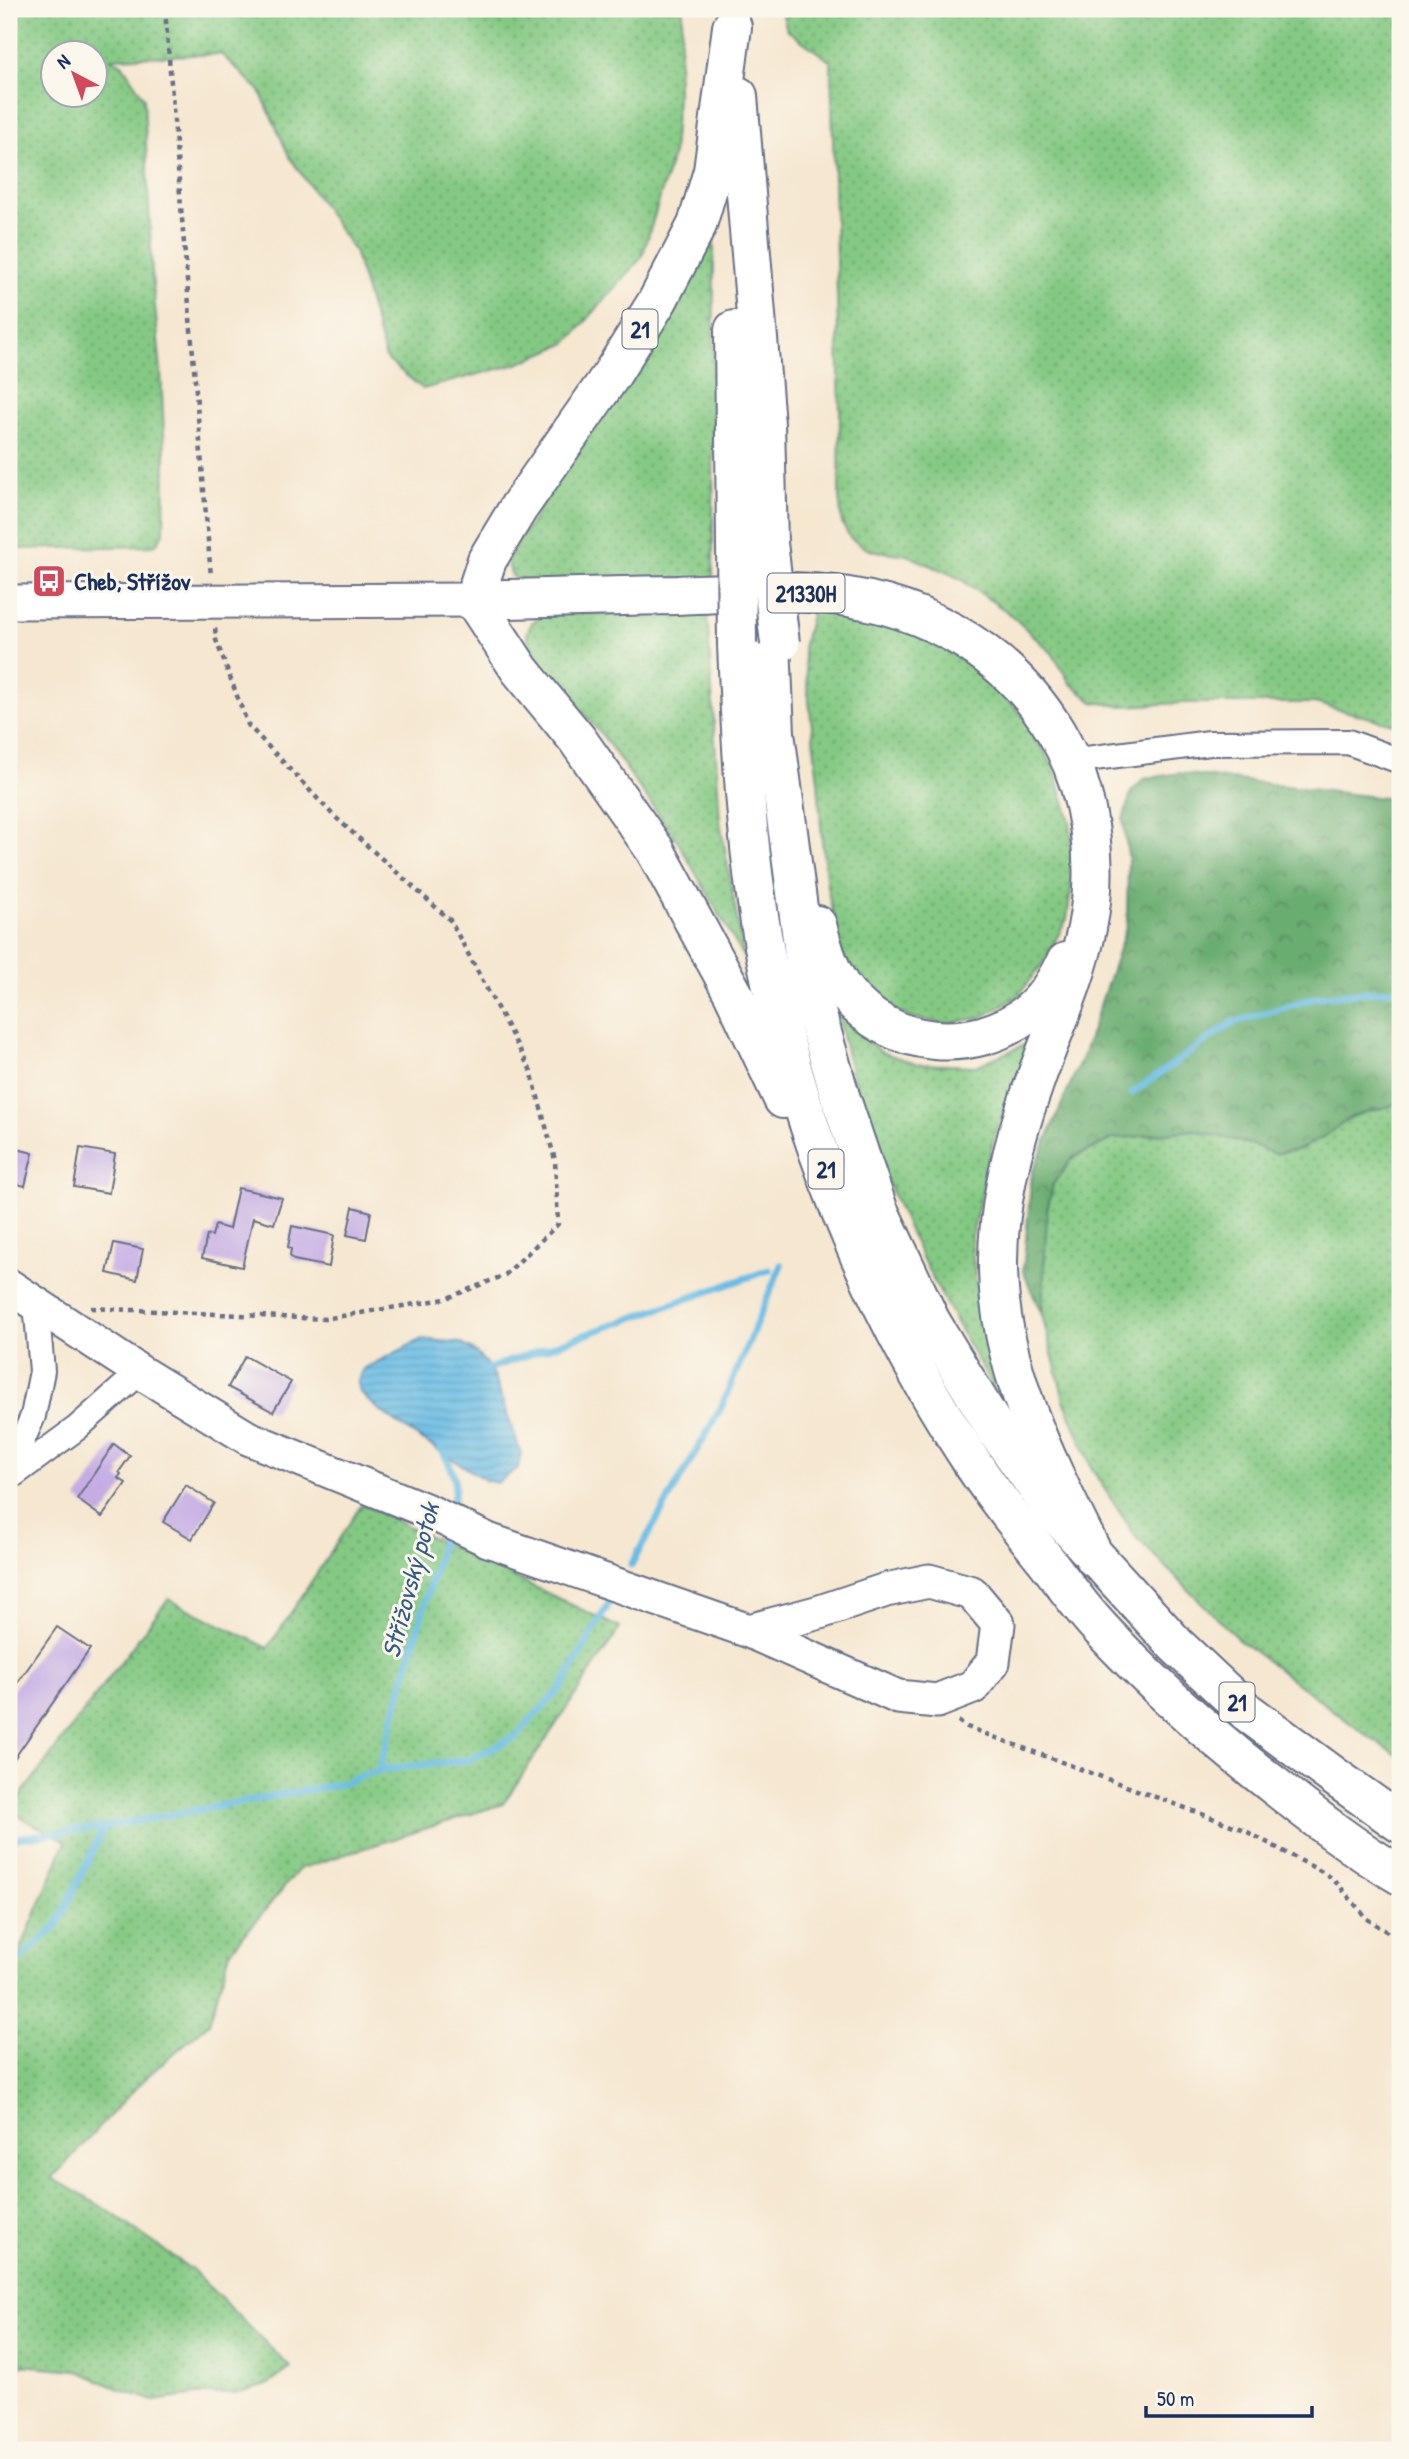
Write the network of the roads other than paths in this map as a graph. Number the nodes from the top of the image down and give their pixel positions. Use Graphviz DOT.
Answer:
graph roads {
  1 [pos="474,600"];
  2 [pos="9,602"];
  3 [pos="763,644"];
  4 [pos="1071,761"];
  5 [pos="1400,761"];
  6 [pos="1091,876"];
  7 [pos="843,1218"];
  8 [pos="9,1286"];
  9 [pos="36,1304"];
  10 [pos="140,1372"];
  11 [pos="9,1471"];
  12 [pos="9,1478"];
  13 [pos="1095,1558"];
  14 [pos="749,1631"];
  15 [pos="1400,1823"];
  16 [pos="1400,1875"];
  1 -- 2 [label="street, 21330H"];
  1 -- 3 [label="highway, 21, bridge"];
  1 -- 4 [label="highway, 21330H"];
  1 -- 7 [label="highway"];
  3 -- 6 [label="highway, 21"];
  3 -- 7 [label="highway, 21"];
  3 -- 13 [label="highway, 21"];
  4 -- 5 [label="street"];
  4 -- 6 [label="highway"];
  6 -- 13 [label="highway, 21"];
  7 -- 16 [label="highway, 21"];
  8 -- 9 [label="street"];
  9 -- 10 [label="street"];
  9 -- 11 [label="street"];
  10 -- 12 [label="street"];
  10 -- 14 [label="street"];
  13 -- 15 [label="highway, 21"];
  14 -- 14 [label="street"];
}
